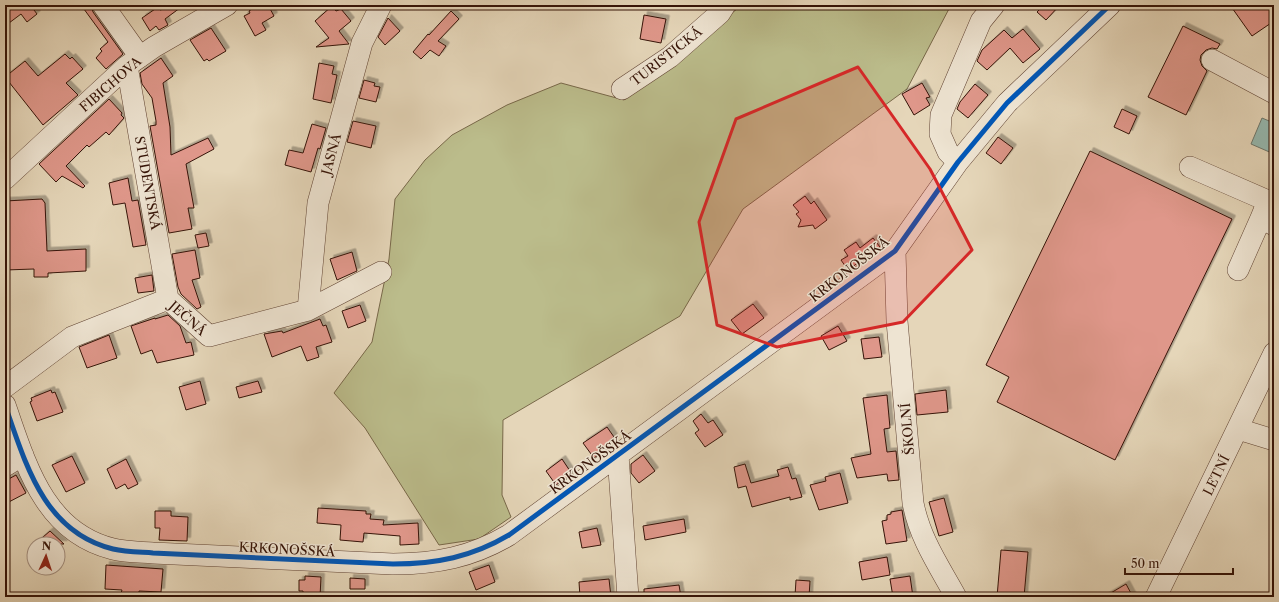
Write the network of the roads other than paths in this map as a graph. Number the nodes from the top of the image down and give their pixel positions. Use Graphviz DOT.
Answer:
graph roads {
  1 [pos="103,5"];
  2 [pos="227,5"];
  3 [pos="381,5"];
  4 [pos="724,5"];
  5 [pos="994,5"];
  6 [pos="1110,5"];
  7 [pos="1212,60"];
  8 [pos="134,61"];
  9 [pos="622,90"];
  10 [pos="1274,92"];
  11 [pos="958,162"];
  12 [pos="1190,167"];
  13 [pos="5,180"];
  14 [pos="1269,208"];
  15 [pos="894,251"];
  16 [pos="1238,270"];
  17 [pos="381,272"];
  18 [pos="168,299"];
  19 [pos="308,310"];
  20 [pos="1274,353"];
  21 [pos="5,386"];
  22 [pos="5,405"];
  23 [pos="1238,428"];
  24 [pos="1274,440"];
  25 [pos="618,454"];
  26 [pos="23,455"];
  27 [pos="5,466"];
  28 [pos="628,597"];
  29 [pos="956,597"];
  30 [pos="1156,597"];
  1 -- 8 [label="street"];
  2 -- 8 [label="street, FIBICHOVA"];
  3 -- 19 [label="street, JASNÁ"];
  4 -- 9 [label="street, TURISTICKÁ"];
  5 -- 11 [label="street"];
  6 -- 11 [label="street, KRKONOŠSKÁ"];
  7 -- 10 [label="street"];
  8 -- 13 [label="street, FIBICHOVA"];
  8 -- 18 [label="street, STUDENTSKÁ"];
  11 -- 15 [label="street, KRKONOŠSKÁ"];
  12 -- 14 [label="street"];
  14 -- 16 [label="street"];
  15 -- 25 [label="street, KRKONOŠSKÁ"];
  15 -- 29 [label="street, ŠKOLNÍ"];
  17 -- 19 [label="street, JEČNÁ"];
  18 -- 19 [label="street, JEČNÁ"];
  18 -- 21 [label="street, JEČNÁ"];
  20 -- 23 [label="street, LETNÍ"];
  22 -- 26 [label="street, KRKONOŠSKÁ"];
  23 -- 24 [label="street"];
  23 -- 30 [label="street, LETNÍ"];
  25 -- 26 [label="street, KRKONOŠSKÁ"];
  25 -- 28 [label="street"];
  26 -- 27 [label="street"];
}
